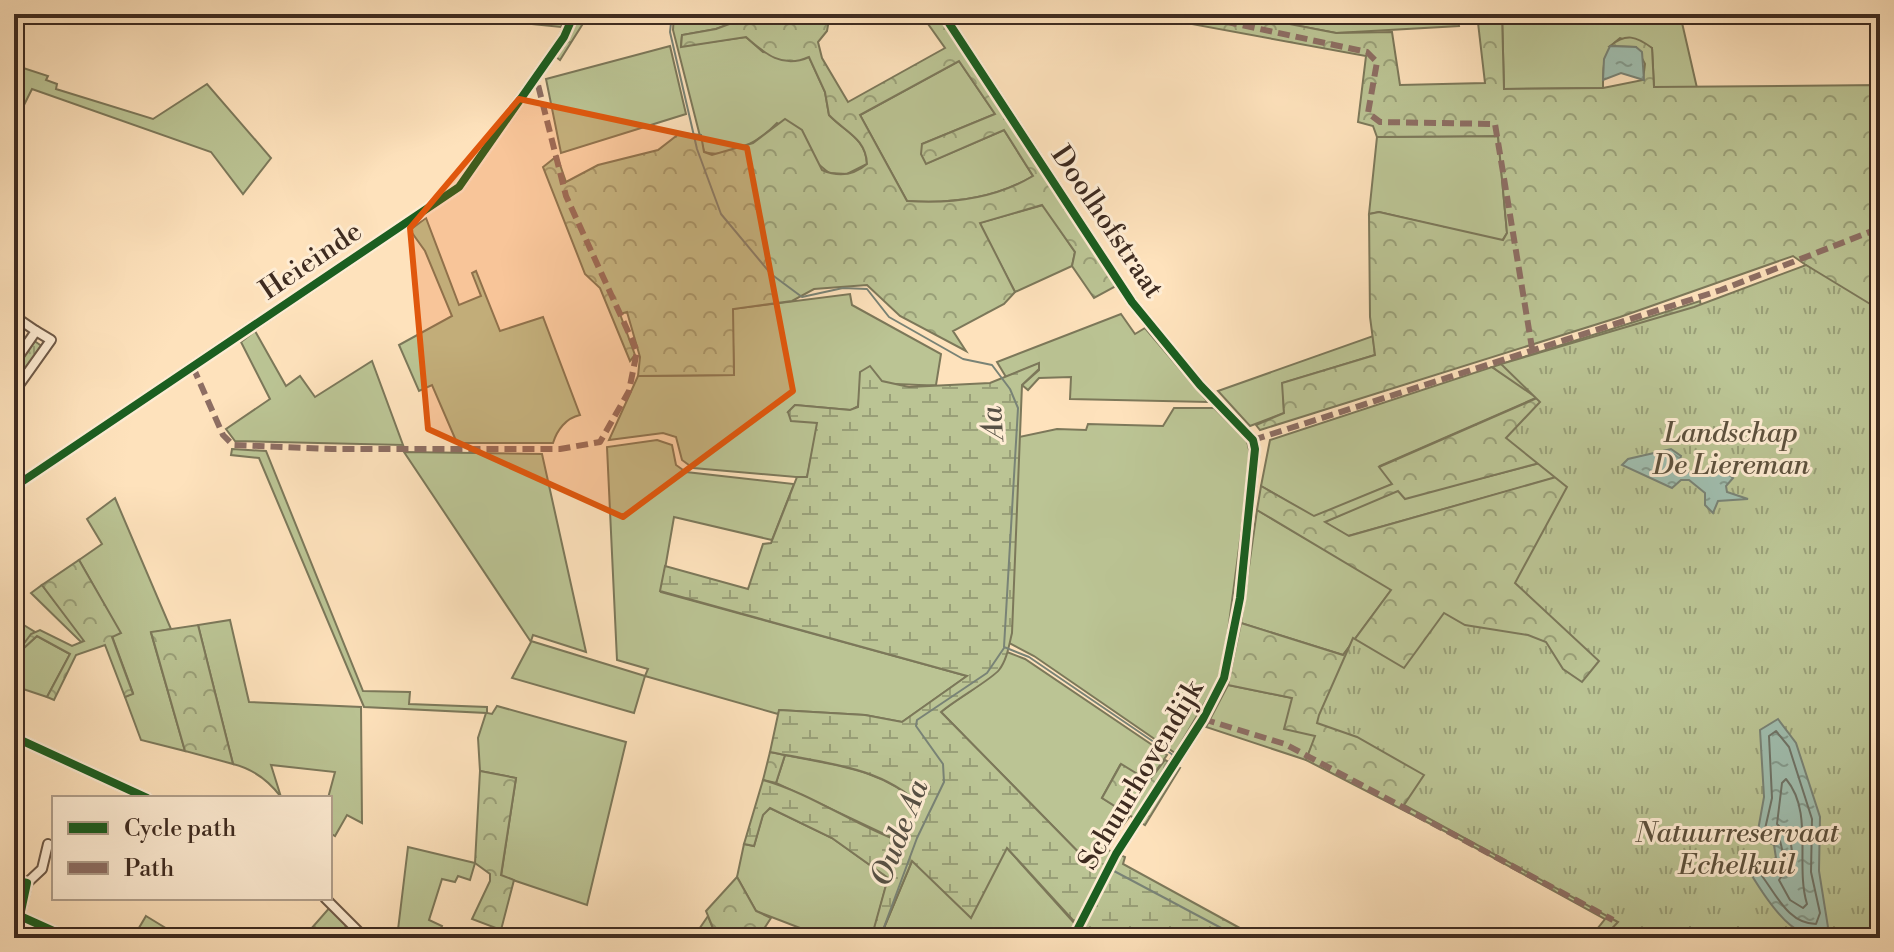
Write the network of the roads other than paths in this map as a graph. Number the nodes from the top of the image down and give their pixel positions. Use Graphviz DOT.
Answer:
graph roads {
  1 [pos="574,14"];
  2 [pos="943,14"];
  3 [pos="14,316"];
  4 [pos="36,331"];
  5 [pos="14,363"];
  6 [pos="14,392"];
  7 [pos="1253,440"];
  8 [pos="14,487"];
  9 [pos="14,737"];
  10 [pos="143,796"];
  11 [pos="48,844"];
  12 [pos="14,880"];
  13 [pos="27,883"];
  14 [pos="327,900"];
  15 [pos="69,938"];
  16 [pos="365,938"];
  17 [pos="1073,938"];
  1 -- 8 [label="street, Heieinde"];
  2 -- 7 [label="street, Doolhofstraat"];
  3 -- 4 [label="street"];
  4 -- 5 [label="street"];
  4 -- 6 [label="street"];
  7 -- 17 [label="street, Schuurhovendijk"];
  9 -- 10 [label="street"];
  11 -- 13 [label="street"];
  12 -- 13 [label="street"];
  13 -- 15 [label="street"];
  14 -- 16 [label="street"];
}
